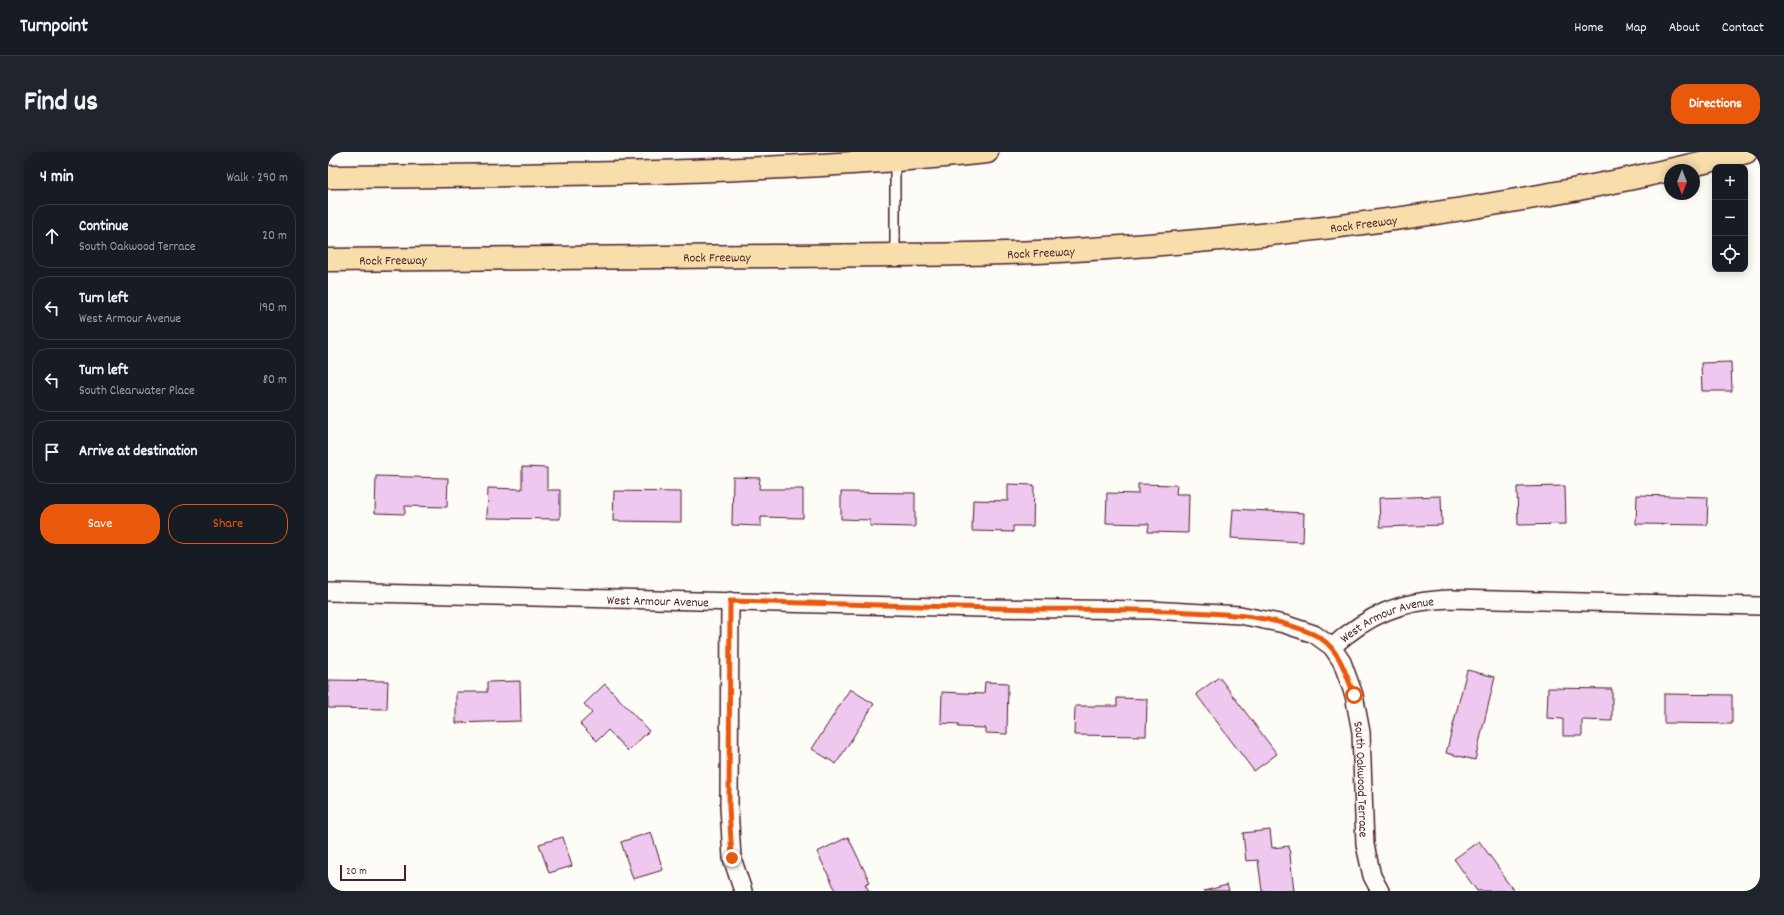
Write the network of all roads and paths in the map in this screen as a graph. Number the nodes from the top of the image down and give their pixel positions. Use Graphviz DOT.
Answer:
graph roads {
  1 [pos="987,152"];
  2 [pos="1746,152"];
  3 [pos="895,160"];
  4 [pos="328,176"];
  5 [pos="895,254"];
  6 [pos="328,260"];
  7 [pos="328,592"];
  8 [pos="730,601"];
  9 [pos="1760,606"];
  10 [pos="1332,647"];
  11 [pos="743,891"];
  12 [pos="1380,891"];
  1 -- 3 [label="highway"];
  2 -- 5 [label="highway, Rock Freeway"];
  3 -- 4 [label="highway"];
  3 -- 5 [label="lane"];
  5 -- 6 [label="highway, Rock Freeway"];
  7 -- 8 [label="street, West Armour Avenue"];
  8 -- 10 [label="street, West Armour Avenue"];
  8 -- 11 [label="street"];
  9 -- 10 [label="street, West Armour Avenue"];
  10 -- 12 [label="street, South Oakwood Terrace"];
}
